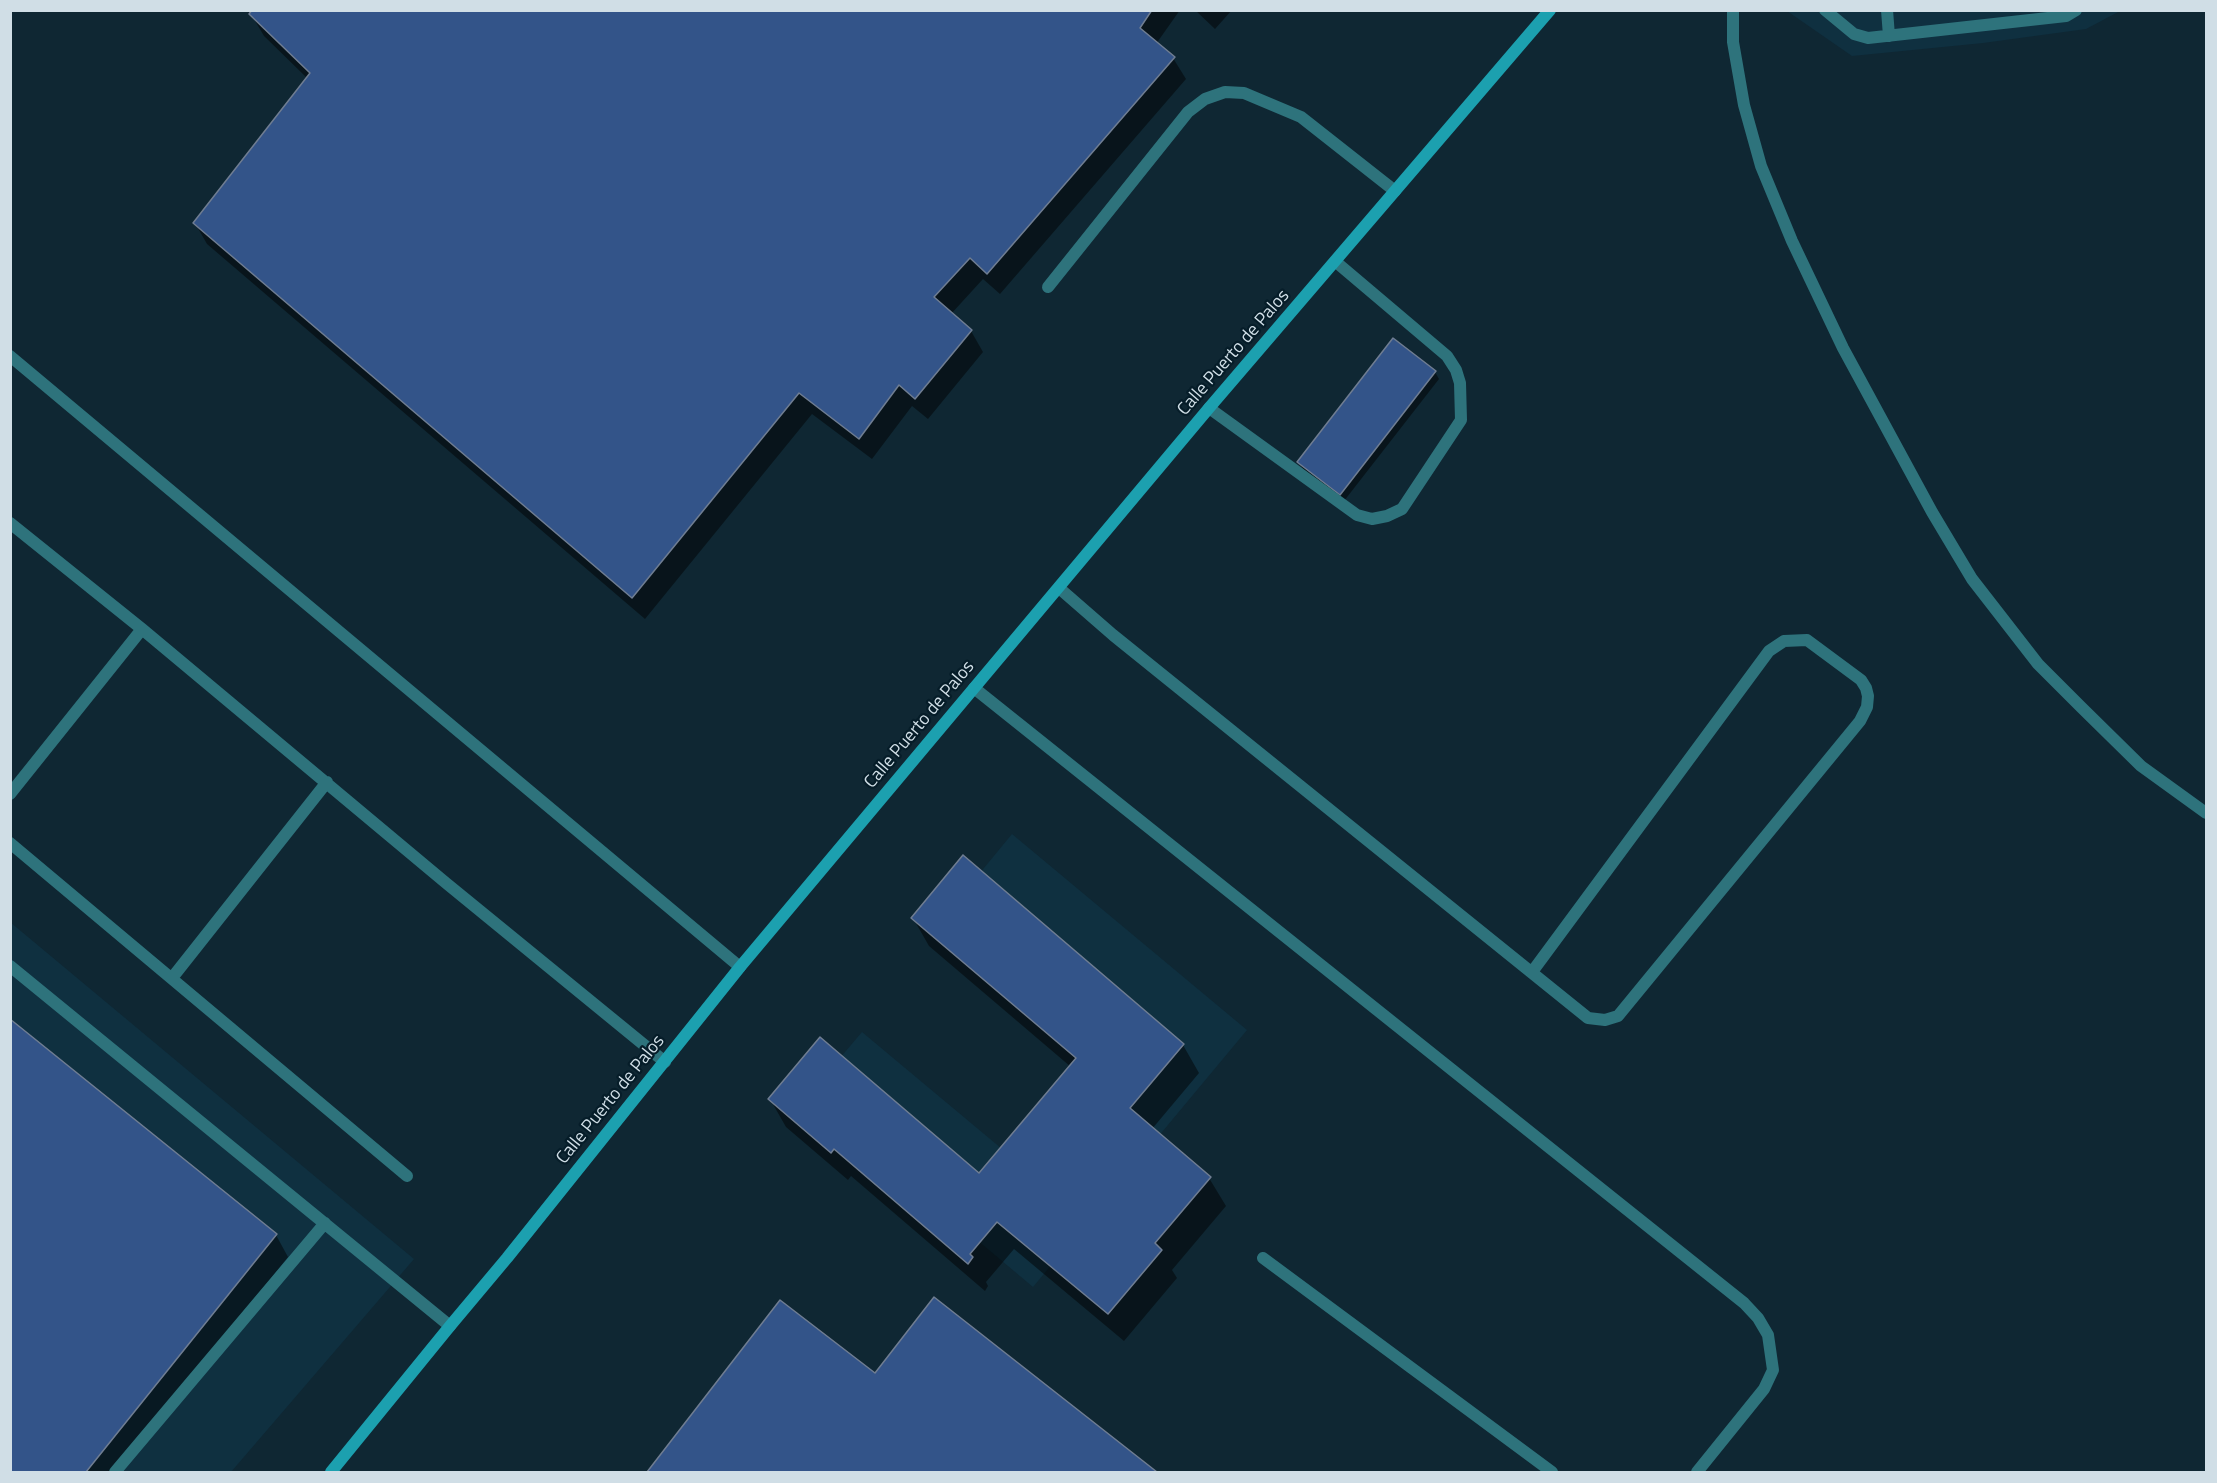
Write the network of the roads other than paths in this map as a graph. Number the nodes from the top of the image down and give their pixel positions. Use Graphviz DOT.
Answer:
graph roads {
  1 [pos="1550,10"];
  2 [pos="1733,10"];
  3 [pos="1825,10"];
  4 [pos="1887,10"];
  5 [pos="2076,10"];
  6 [pos="1888,36"];
  7 [pos="1395,191"];
  8 [pos="1336,262"];
  9 [pos="1048,287"];
  10 [pos="10,356"];
  11 [pos="1209,408"];
  12 [pos="10,523"];
  13 [pos="1059,588"];
  14 [pos="142,629"];
  15 [pos="974,688"];
  16 [pos="327,782"];
  17 [pos="10,794"];
  18 [pos="2206,813"];
  19 [pos="10,843"];
  20 [pos="10,966"];
  21 [pos="740,967"];
  22 [pos="1532,972"];
  23 [pos="172,978"];
  24 [pos="665,1062"];
  25 [pos="407,1176"];
  26 [pos="325,1223"];
  27 [pos="1263,1258"];
  28 [pos="450,1326"];
  29 [pos="115,1473"];
  30 [pos="331,1473"];
  31 [pos="1552,1473"];
  32 [pos="1697,1473"];
  1 -- 7 [label="street, Calle Puerto de Palos"];
  2 -- 18 [label="street"];
  3 -- 6 [label="street"];
  4 -- 6 [label="street"];
  5 -- 6 [label="street"];
  7 -- 8 [label="street, Calle Puerto de Palos"];
  7 -- 9 [label="street"];
  8 -- 11 [label="street, Calle Puerto de Palos"];
  8 -- 11 [label="street"];
  10 -- 21 [label="street"];
  11 -- 13 [label="street, Calle Puerto de Palos"];
  12 -- 14 [label="street"];
  13 -- 15 [label="street, Calle Puerto de Palos"];
  13 -- 22 [label="street"];
  14 -- 16 [label="street"];
  14 -- 17 [label="street"];
  15 -- 21 [label="street, Calle Puerto de Palos"];
  15 -- 32 [label="street"];
  16 -- 23 [label="street"];
  16 -- 24 [label="street"];
  19 -- 23 [label="street"];
  20 -- 26 [label="street"];
  21 -- 24 [label="street, Calle Puerto de Palos"];
  22 -- 22 [label="street"];
  23 -- 25 [label="street"];
  24 -- 28 [label="street, Calle Puerto de Palos"];
  26 -- 28 [label="street"];
  26 -- 29 [label="street"];
  27 -- 31 [label="street"];
  28 -- 30 [label="street, Calle Puerto de Palos"];
}
